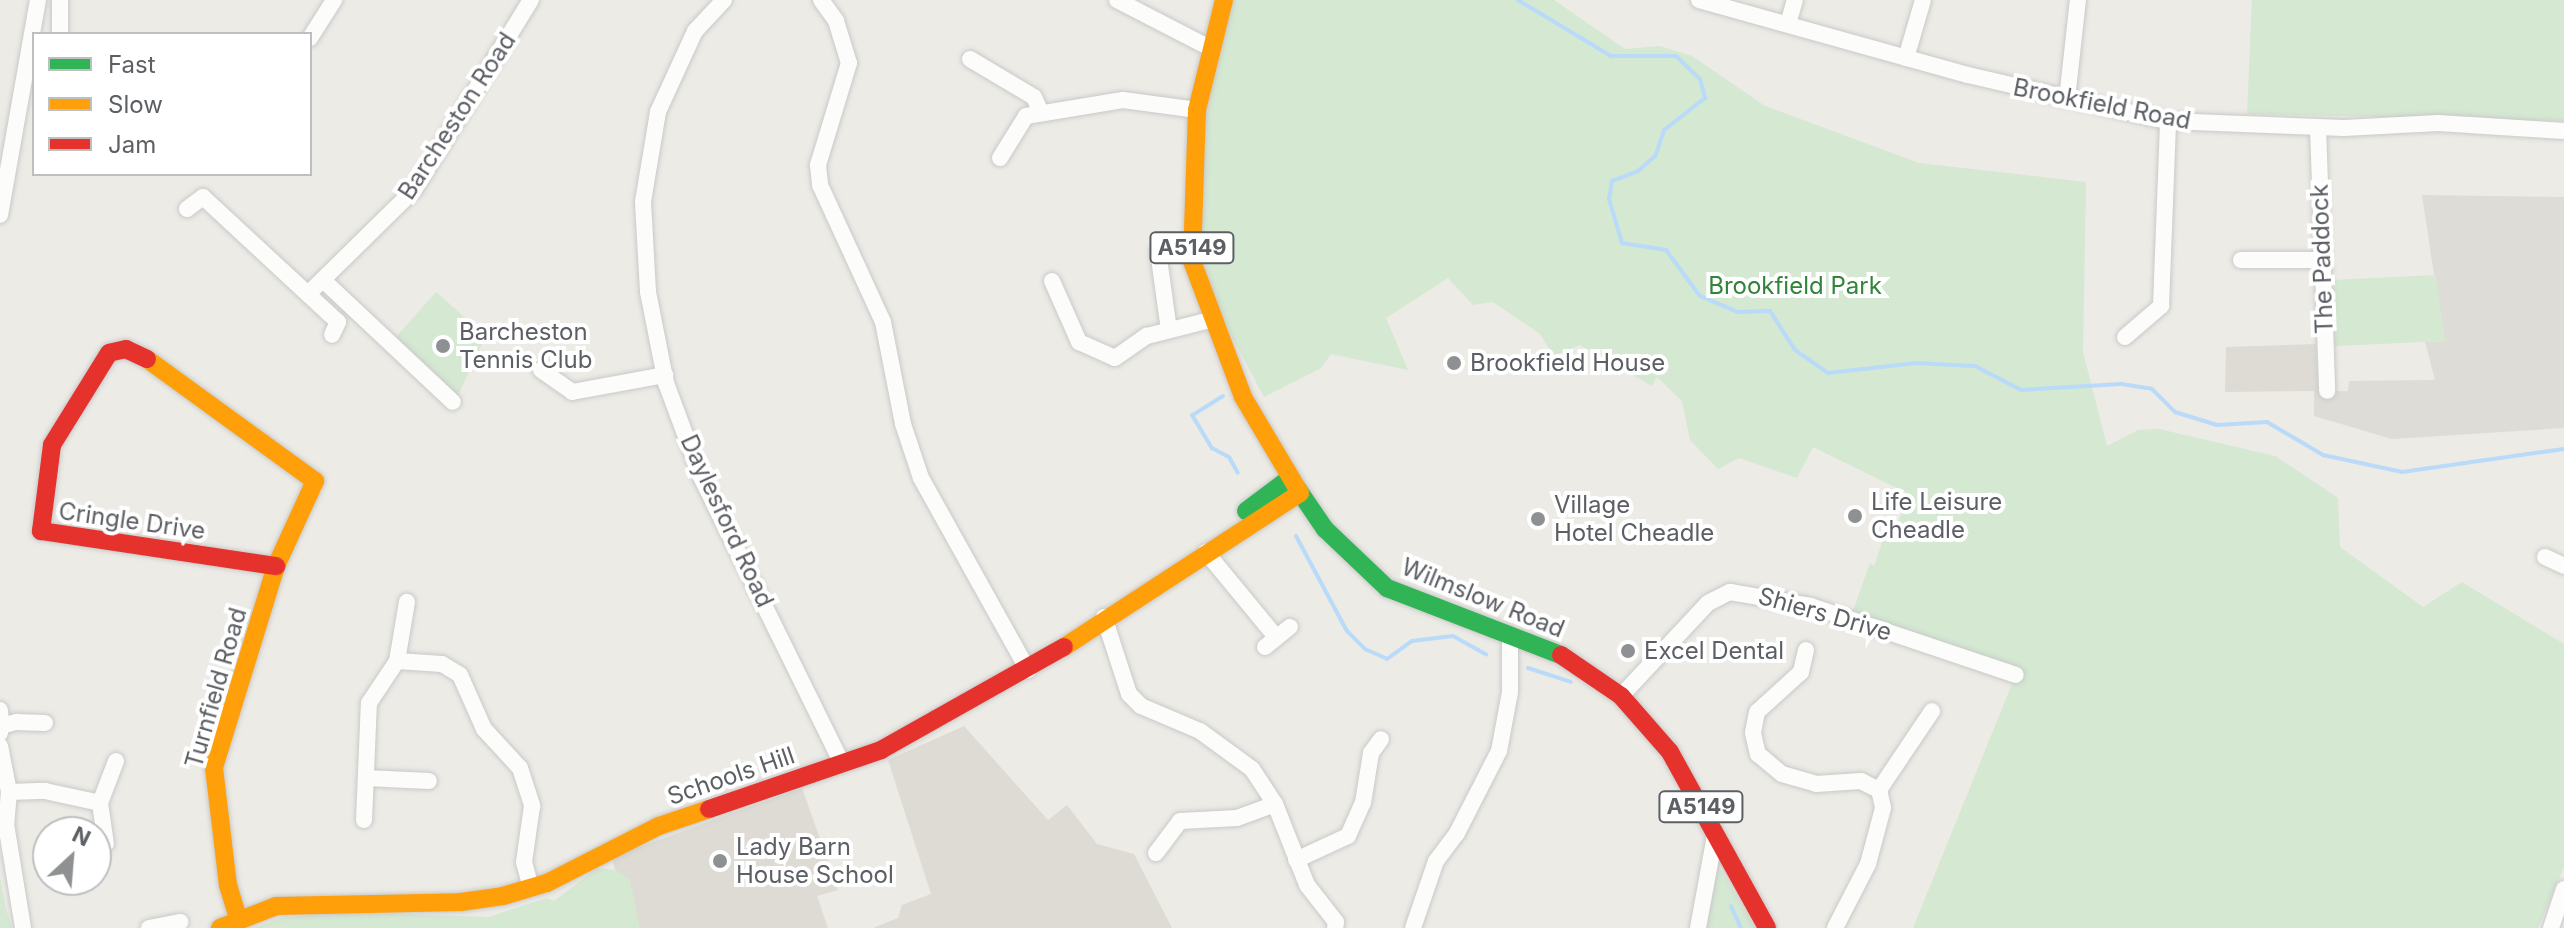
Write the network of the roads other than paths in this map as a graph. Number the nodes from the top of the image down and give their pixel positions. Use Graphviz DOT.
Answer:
graph roads {
  1 [pos="38,0"];
  2 [pos="60,0"];
  3 [pos="334,0"];
  4 [pos="531,0"];
  5 [pos="724,0"];
  6 [pos="821,0"];
  7 [pos="1117,0"];
  8 [pos="1224,0"];
  9 [pos="1699,0"];
  10 [pos="1795,0"];
  11 [pos="1923,0"];
  12 [pos="2078,0"];
  13 [pos="1788,24"];
  14 [pos="34,32"];
  15 [pos="60,32"];
  16 [pos="312,35"];
  17 [pos="32,44"];
  18 [pos="1212,49"];
  19 [pos="1906,58"];
  20 [pos="970,59"];
  21 [pos="2067,99"];
  22 [pos="1197,110"];
  23 [pos="1041,113"];
  24 [pos="2168,121"];
  25 [pos="2318,127"];
  26 [pos="2564,131"];
  27 [pos="1000,158"];
  28 [pos="187,209"];
  29 [pos="0,215"];
  30 [pos="1158,251"];
  31 [pos="2241,260"];
  32 [pos="2321,260"];
  33 [pos="323,280"];
  34 [pos="1052,281"];
  35 [pos="308,294"];
  36 [pos="1210,320"];
  37 [pos="1169,330"];
  38 [pos="332,335"];
  39 [pos="2125,337"];
  40 [pos="541,370"];
  41 [pos="665,375"];
  42 [pos="2327,391"];
  43 [pos="453,402"];
  44 [pos="315,481"];
  45 [pos="1295,486"];
  46 [pos="1211,548"];
  47 [pos="2545,557"];
  48 [pos="276,566"];
  49 [pos="2564,566"];
  50 [pos="407,602"];
  51 [pos="1104,617"];
  52 [pos="1290,627"];
  53 [pos="1510,636"];
  54 [pos="1806,650"];
  55 [pos="397,661"];
  56 [pos="1028,670"];
  57 [pos="2016,675"];
  58 [pos="1621,696"];
  59 [pos="1932,711"];
  60 [pos="0,723"];
  61 [pos="45,723"];
  62 [pos="1381,739"];
  63 [pos="0,746"];
  64 [pos="116,761"];
  65 [pos="842,764"];
  66 [pos="366,778"];
  67 [pos="429,781"];
  68 [pos="1879,790"];
  69 [pos="9,792"];
  70 [pos="100,803"];
  71 [pos="1275,804"];
  72 [pos="102,816"];
  73 [pos="364,820"];
  74 [pos="1715,835"];
  75 [pos="1156,853"];
  76 [pos="1296,860"];
  77 [pos="531,888"];
  78 [pos="2564,889"];
  79 [pos="238,917"];
  80 [pos="180,922"];
  81 [pos="23,928"];
  82 [pos="149,928"];
  83 [pos="220,928"];
  84 [pos="1335,928"];
  85 [pos="1413,928"];
  86 [pos="1698,928"];
  87 [pos="1767,928"];
  88 [pos="1835,928"];
  89 [pos="2551,928"];
  1 -- 14 [label="street"];
  2 -- 15 [label="street"];
  3 -- 16 [label="street"];
  4 -- 33 [label="street, Barcheston Road"];
  5 -- 41 [label="street, Daylesford Road"];
  6 -- 56 [label="street"];
  7 -- 18 [label="street"];
  8 -- 18 [label="street, Wilmslow Road / A5149"];
  9 -- 13 [label="street, Brookfield Road"];
  10 -- 13 [label="street"];
  11 -- 19 [label="street"];
  12 -- 21 [label="street"];
  13 -- 19 [label="street, Brookfield Road"];
  17 -- 29 [label="street"];
  18 -- 22 [label="street, Wilmslow Road / A5149"];
  19 -- 21 [label="street, Brookfield Road"];
  20 -- 23 [label="street"];
  21 -- 24 [label="street, Brookfield Road"];
  22 -- 23 [label="street"];
  22 -- 36 [label="street, Wilmslow Road / A5149"];
  23 -- 27 [label="street"];
  24 -- 25 [label="street, Brookfield Road"];
  24 -- 39 [label="street"];
  25 -- 26 [label="street, Brookfield Road"];
  25 -- 32 [label="street, The Paddock"];
  28 -- 35 [label="street"];
  30 -- 37 [label="street"];
  31 -- 32 [label="street"];
  32 -- 42 [label="street, The Paddock"];
  33 -- 35 [label="street, Barcheston Road"];
  33 -- 43 [label="street"];
  34 -- 37 [label="street"];
  35 -- 38 [label="street"];
  36 -- 37 [label="street"];
  36 -- 45 [label="street, Wilmslow Road / A5149"];
  40 -- 41 [label="street"];
  41 -- 65 [label="street, Daylesford Road"];
  44 -- 48 [label="street, Turnfield Road"];
  44 -- 48 [label="street, Cringle Drive"];
  45 -- 46 [label="street, Schools Hill"];
  45 -- 53 [label="street, Wilmslow Road / A5149"];
  46 -- 51 [label="street, Schools Hill"];
  46 -- 52 [label="street"];
  47 -- 49 [label="street"];
  48 -- 79 [label="street, Turnfield Road"];
  50 -- 55 [label="street"];
  51 -- 56 [label="street, Schools Hill"];
  51 -- 71 [label="street"];
  53 -- 58 [label="street, Wilmslow Road / A5149"];
  53 -- 85 [label="street"];
  54 -- 68 [label="street"];
  55 -- 66 [label="street"];
  55 -- 77 [label="street"];
  56 -- 65 [label="street, Schools Hill"];
  57 -- 58 [label="street, Shiers Drive"];
  58 -- 74 [label="street, A5149"];
  59 -- 68 [label="street"];
  60 -- 61 [label="street"];
  62 -- 76 [label="street"];
  63 -- 69 [label="street"];
  64 -- 70 [label="street"];
  65 -- 77 [label="street, Schools Hill"];
  66 -- 67 [label="street"];
  66 -- 73 [label="street"];
  68 -- 88 [label="street"];
  69 -- 70 [label="street"];
  69 -- 81 [label="street"];
  70 -- 72 [label="street"];
  71 -- 75 [label="street"];
  71 -- 76 [label="street"];
  74 -- 86 [label="street"];
  74 -- 87 [label="street, A5149"];
  76 -- 84 [label="street"];
  77 -- 79 [label="street, Schools Hill"];
  78 -- 89 [label="street"];
  79 -- 83 [label="street, Schools Hill"];
  80 -- 82 [label="street"];
}
